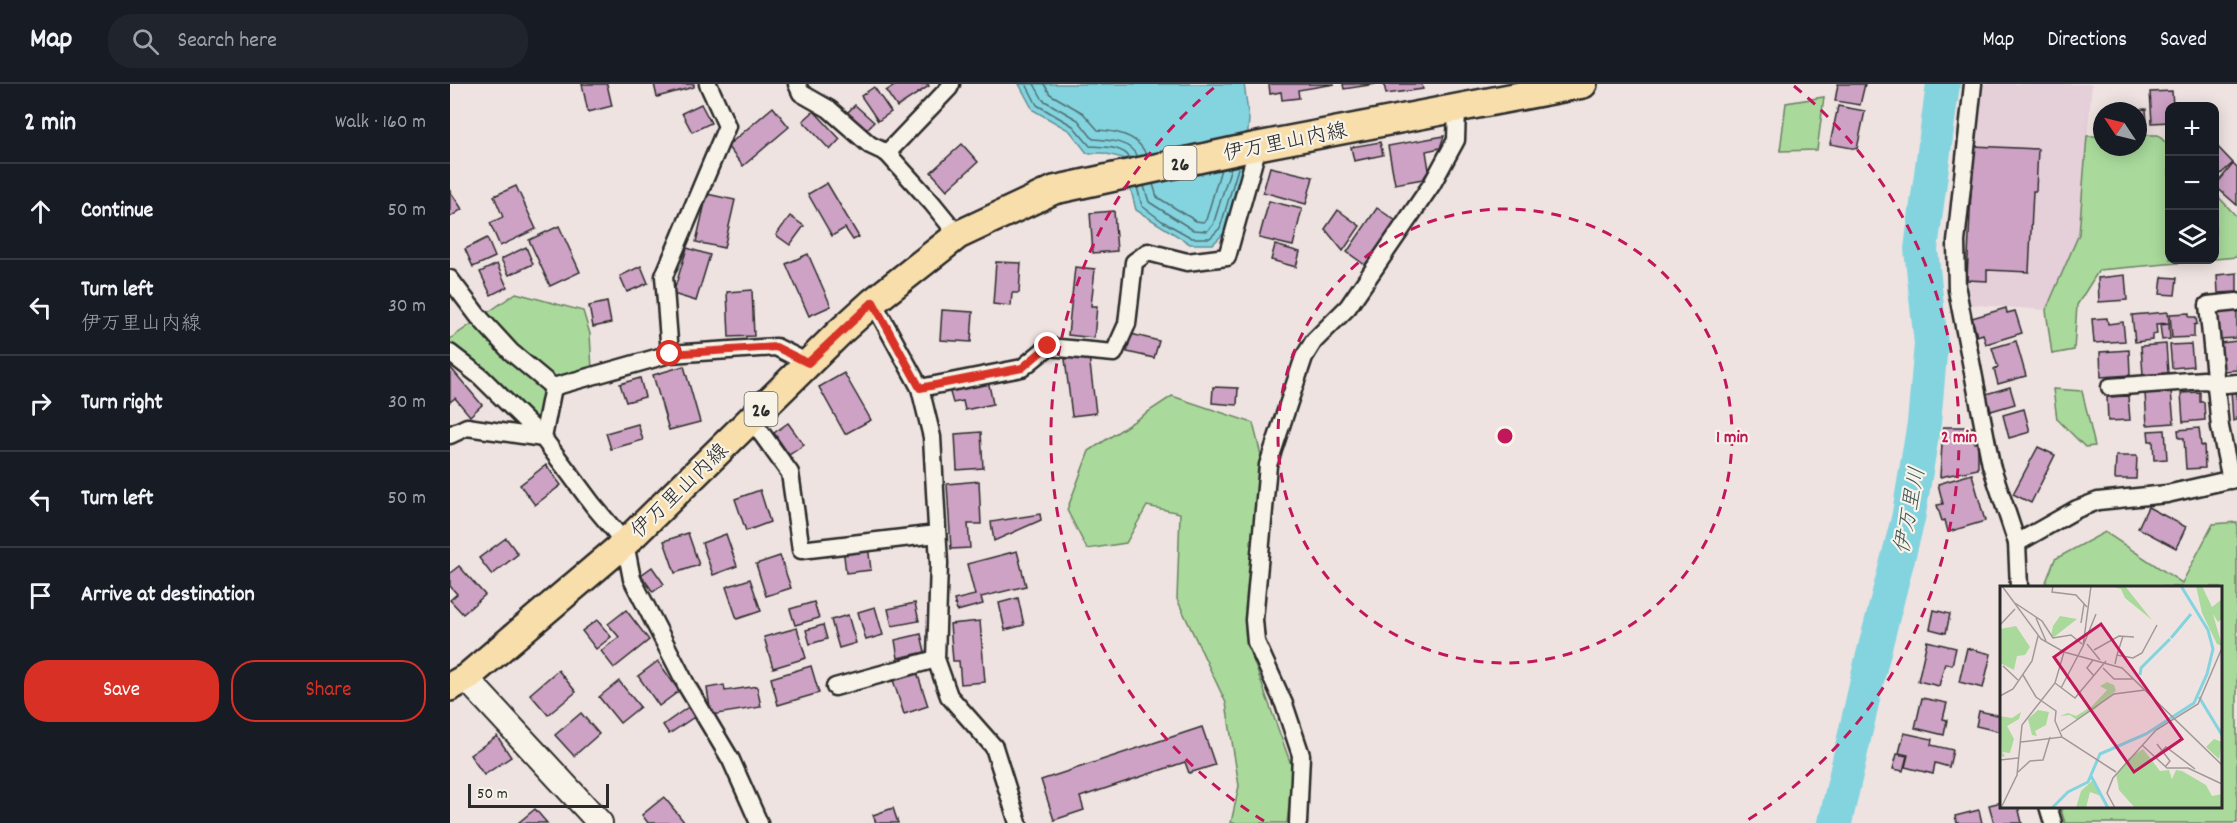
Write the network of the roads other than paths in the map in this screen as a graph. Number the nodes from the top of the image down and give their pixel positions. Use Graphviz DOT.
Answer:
graph roads {
  1 [pos="708,84"];
  2 [pos="797,84"];
  3 [pos="951,84"];
  4 [pos="1583,84"];
  5 [pos="1973,84"];
  6 [pos="1457,108"];
  7 [pos="1258,146"];
  8 [pos="887,153"];
  9 [pos="958,235"];
  10 [pos="450,279"];
  11 [pos="873,302"];
  12 [pos="2237,302"];
  13 [pos="450,352"];
  14 [pos="670,354"];
  15 [pos="808,363"];
  16 [pos="2215,382"];
  17 [pos="2237,383"];
  18 [pos="553,387"];
  19 [pos="2110,387"];
  20 [pos="920,388"];
  21 [pos="751,419"];
  22 [pos="450,435"];
  23 [pos="543,438"];
  24 [pos="2234,479"];
  25 [pos="938,534"];
  26 [pos="625,543"];
  27 [pos="2017,543"];
  28 [pos="2019,586"];
  29 [pos="936,660"];
  30 [pos="458,682"];
  31 [pos="835,687"];
  32 [pos="2048,808"];
  33 [pos="600,823"];
  34 [pos="759,823"];
  35 [pos="1018,823"];
  36 [pos="1298,823"];
  37 [pos="2053,823"];
  1 -- 14 [label="street"];
  2 -- 8 [label="street"];
  3 -- 8 [label="street"];
  4 -- 6 [label="main road, 伊万里山内線 / 26"];
  5 -- 27 [label="street"];
  6 -- 7 [label="main road, 伊万里山内線 / 26"];
  6 -- 36 [label="street"];
  7 -- 9 [label="main road, 伊万里山内線 / 26"];
  7 -- 20 [label="street"];
  8 -- 9 [label="street"];
  9 -- 11 [label="main road, 伊万里山内線 / 26"];
  10 -- 18 [label="street"];
  11 -- 15 [label="main road, 伊万里山内線 / 26"];
  11 -- 20 [label="street"];
  12 -- 16 [label="street"];
  13 -- 23 [label="street"];
  14 -- 15 [label="street"];
  14 -- 18 [label="street"];
  15 -- 21 [label="main road, 伊万里山内線 / 26"];
  16 -- 17 [label="street"];
  16 -- 19 [label="street"];
  16 -- 24 [label="street"];
  18 -- 23 [label="street"];
  20 -- 25 [label="street"];
  21 -- 25 [label="street"];
  21 -- 26 [label="main road, 伊万里山内線 / 26"];
  22 -- 23 [label="street"];
  23 -- 26 [label="street"];
  24 -- 27 [label="street"];
  25 -- 29 [label="street"];
  26 -- 30 [label="main road, 伊万里山内線 / 26"];
  26 -- 34 [label="street"];
  27 -- 28 [label="street"];
  29 -- 31 [label="street"];
  29 -- 35 [label="street"];
  30 -- 33 [label="main road"];
  32 -- 37 [label="street"];
}
